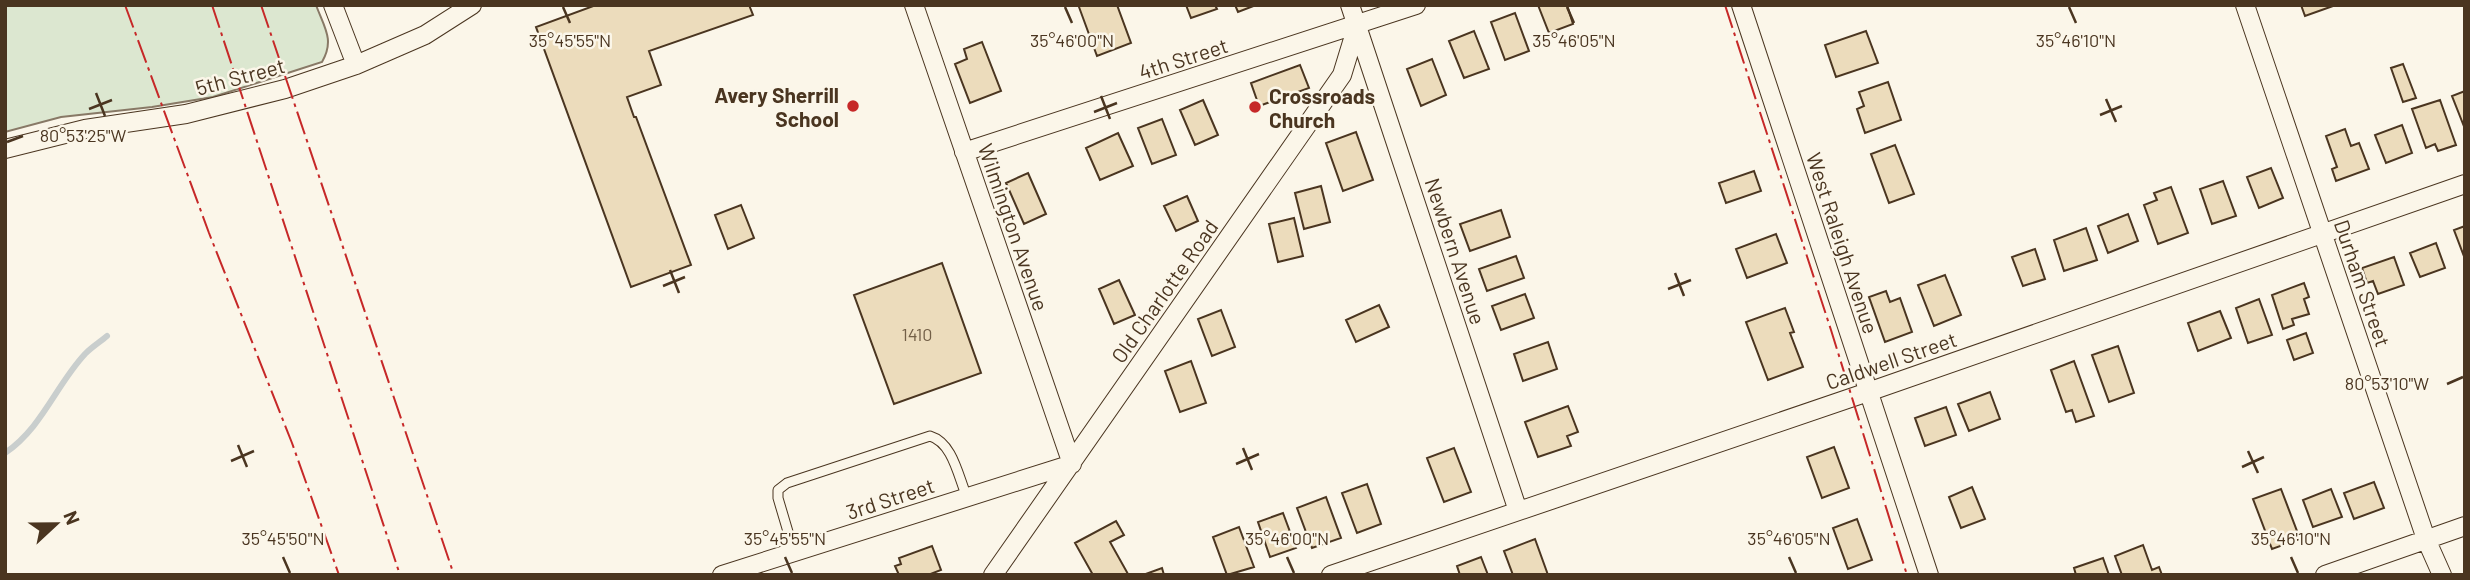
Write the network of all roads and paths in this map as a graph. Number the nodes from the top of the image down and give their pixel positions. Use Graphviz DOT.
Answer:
graph roads {
  1 [pos="333,5"];
  2 [pos="472,5"];
  3 [pos="914,5"];
  4 [pos="1350,5"];
  5 [pos="1416,5"];
  6 [pos="1741,5"];
  7 [pos="2245,5"];
  8 [pos="1357,26"];
  9 [pos="356,65"];
  10 [pos="5,149"];
  11 [pos="964,152"];
  12 [pos="2465,184"];
  13 [pos="2322,233"];
  14 [pos="1868,392"];
  15 [pos="1072,464"];
  16 [pos="967,497"];
  17 [pos="1518,511"];
  18 [pos="2465,526"];
  19 [pos="2426,539"];
  20 [pos="794,552"];
  21 [pos="722,575"];
  22 [pos="993,575"];
  23 [pos="1331,575"];
  24 [pos="1929,575"];
  25 [pos="2325,575"];
  26 [pos="2442,575"];
  1 -- 9 [label="street"];
  2 -- 9 [label="street, 5th Street"];
  3 -- 11 [label="street, Wilmington Avenue"];
  4 -- 8 [label="street, Newbern Avenue"];
  5 -- 8 [label="street, 4th Street"];
  6 -- 14 [label="street, West Raleigh Avenue"];
  7 -- 13 [label="street, Durham Street"];
  8 -- 11 [label="street, 4th Street"];
  8 -- 15 [label="street, Old Charlotte Road"];
  8 -- 17 [label="street, Newbern Avenue"];
  9 -- 10 [label="street, 5th Street"];
  11 -- 15 [label="street, Wilmington Avenue"];
  12 -- 13 [label="street, Caldwell Street"];
  13 -- 14 [label="street, Caldwell Street"];
  13 -- 19 [label="street, Durham Street"];
  14 -- 17 [label="street, Caldwell Street"];
  14 -- 24 [label="street, West Raleigh Avenue"];
  15 -- 16 [label="street, 3rd Street"];
  15 -- 22 [label="street, Old Charlotte Road"];
  16 -- 20 [label="street, 3rd Street"];
  16 -- 20 [label="lane"];
  17 -- 23 [label="street, Caldwell Street"];
  18 -- 19 [label="street"];
  19 -- 25 [label="street"];
  19 -- 26 [label="street, Durham Street"];
  20 -- 21 [label="street, 3rd Street"];
}
